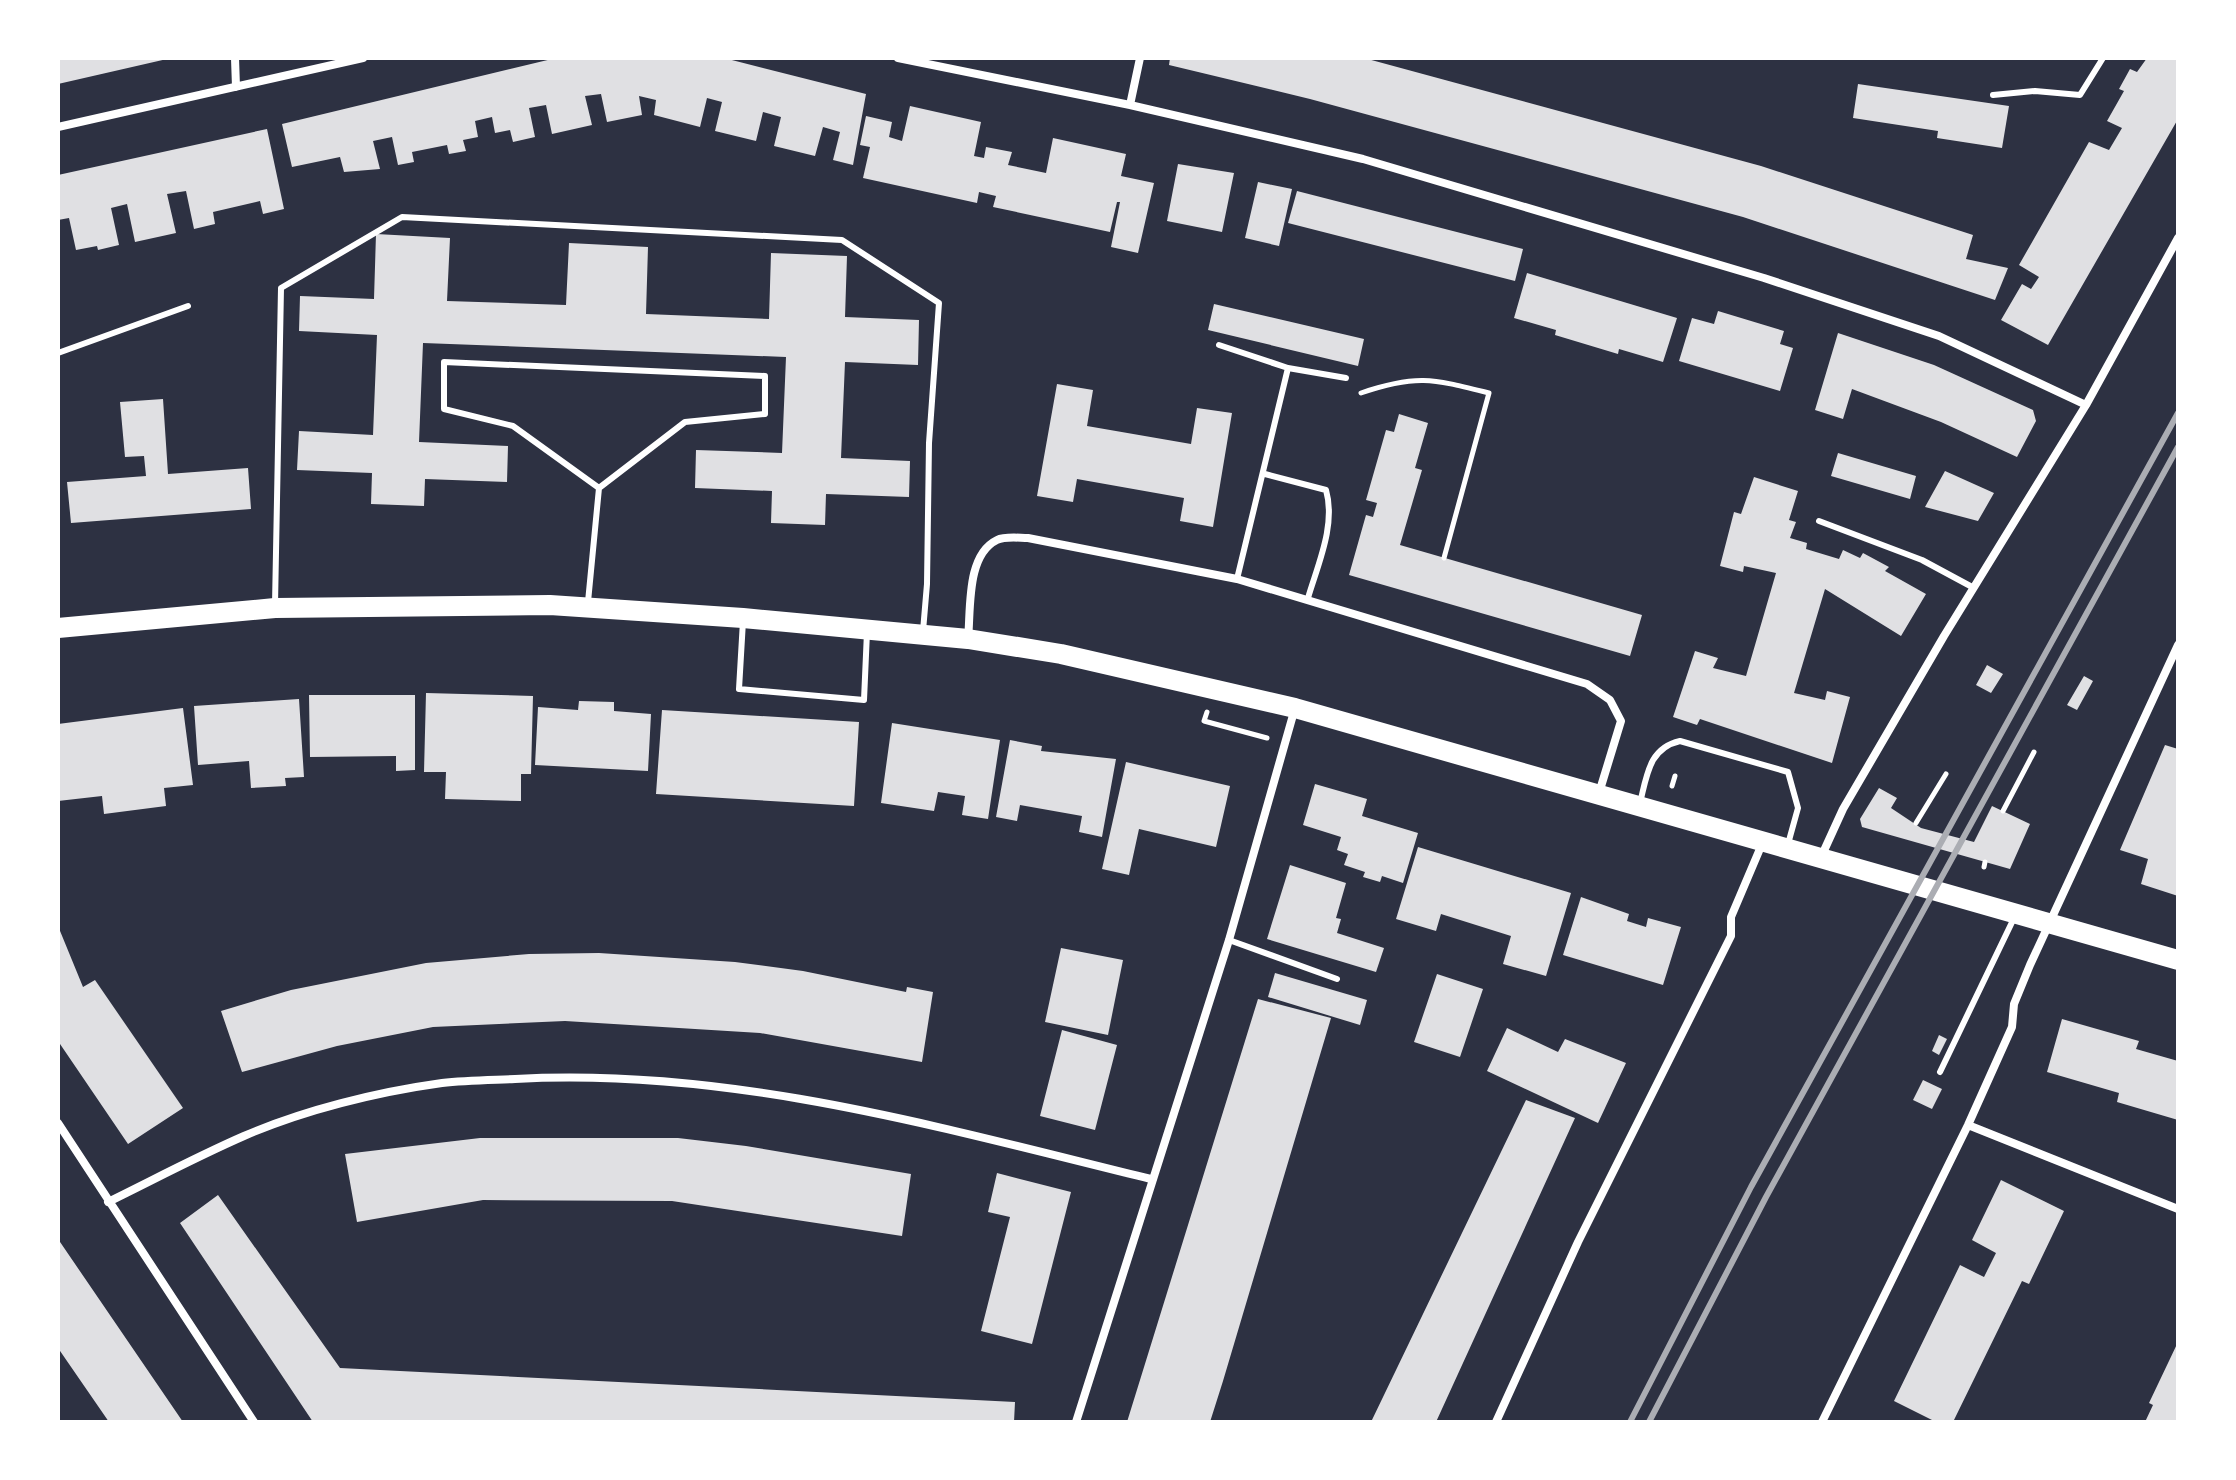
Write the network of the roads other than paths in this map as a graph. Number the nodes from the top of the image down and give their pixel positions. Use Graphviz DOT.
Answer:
graph roads {
  1 [pos="235,58"];
  2 [pos="363,58"];
  3 [pos="898,58"];
  4 [pos="1140,58"];
  5 [pos="2103,58"];
  6 [pos="236,87"];
  7 [pos="1993,95"];
  8 [pos="1130,105"];
  9 [pos="58,127"];
  10 [pos="2178,238"];
  11 [pos="188,306"];
  12 [pos="1219,345"];
  13 [pos="58,353"];
  14 [pos="1288,368"];
  15 [pos="1346,378"];
  16 [pos="2086,405"];
  17 [pos="1265,474"];
  18 [pos="599,488"];
  19 [pos="1819,521"];
  20 [pos="1237,579"];
  21 [pos="1974,588"];
  22 [pos="1308,598"];
  23 [pos="588,606"];
  24 [pos="275,608"];
  25 [pos="743,618"];
  26 [pos="58,628"];
  27 [pos="867,629"];
  28 [pos="922,634"];
  29 [pos="968,639"];
  30 [pos="2178,645"];
  31 [pos="1295,708"];
  32 [pos="1599,794"];
  33 [pos="1639,806"];
  34 [pos="1762,844"];
  35 [pos="1786,850"];
  36 [pos="1820,860"];
  37 [pos="2016,913"];
  38 [pos="2050,921"];
  39 [pos="1229,940"];
  40 [pos="2178,960"];
  41 [pos="1337,979"];
  42 [pos="1940,1072"];
  43 [pos="58,1123"];
  44 [pos="1968,1125"];
  45 [pos="1151,1179"];
  46 [pos="108,1202"];
  47 [pos="2178,1209"];
  48 [pos="254,1422"];
  49 [pos="1076,1422"];
  50 [pos="1496,1422"];
  51 [pos="1822,1422"];
  1 -- 6 [label="street"];
  2 -- 6 [label="street"];
  3 -- 8 [label="street"];
  4 -- 8 [label="street"];
  5 -- 7 [label="lane"];
  6 -- 9 [label="street"];
  8 -- 16 [label="street"];
  10 -- 16 [label="street"];
  11 -- 13 [label="lane"];
  12 -- 14 [label="lane"];
  14 -- 15 [label="lane"];
  14 -- 17 [label="lane"];
  16 -- 21 [label="street"];
  17 -- 20 [label="lane"];
  17 -- 22 [label="lane"];
  18 -- 18 [label="lane"];
  18 -- 23 [label="lane"];
  19 -- 21 [label="lane"];
  20 -- 22 [label="street"];
  20 -- 29 [label="street"];
  21 -- 36 [label="street"];
  22 -- 32 [label="street"];
  23 -- 24 [label="main road"];
  23 -- 25 [label="main road"];
  24 -- 26 [label="main road"];
  24 -- 28 [label="lane"];
  25 -- 27 [label="main road"];
  25 -- 27 [label="lane"];
  27 -- 28 [label="main road"];
  28 -- 29 [label="main road"];
  29 -- 31 [label="main road"];
  30 -- 38 [label="street"];
  31 -- 32 [label="main road"];
  31 -- 39 [label="street"];
  32 -- 33 [label="main road"];
  33 -- 34 [label="main road"];
  33 -- 35 [label="lane"];
  34 -- 35 [label="main road"];
  34 -- 50 [label="street"];
  35 -- 36 [label="main road"];
  36 -- 37 [label="main road"];
  37 -- 38 [label="main road"];
  37 -- 42 [label="lane"];
  38 -- 40 [label="main road"];
  38 -- 44 [label="street"];
  39 -- 41 [label="lane"];
  39 -- 45 [label="street"];
  43 -- 46 [label="street"];
  44 -- 47 [label="street"];
  44 -- 51 [label="street"];
  45 -- 46 [label="street"];
  45 -- 49 [label="street"];
  46 -- 48 [label="street"];
}
